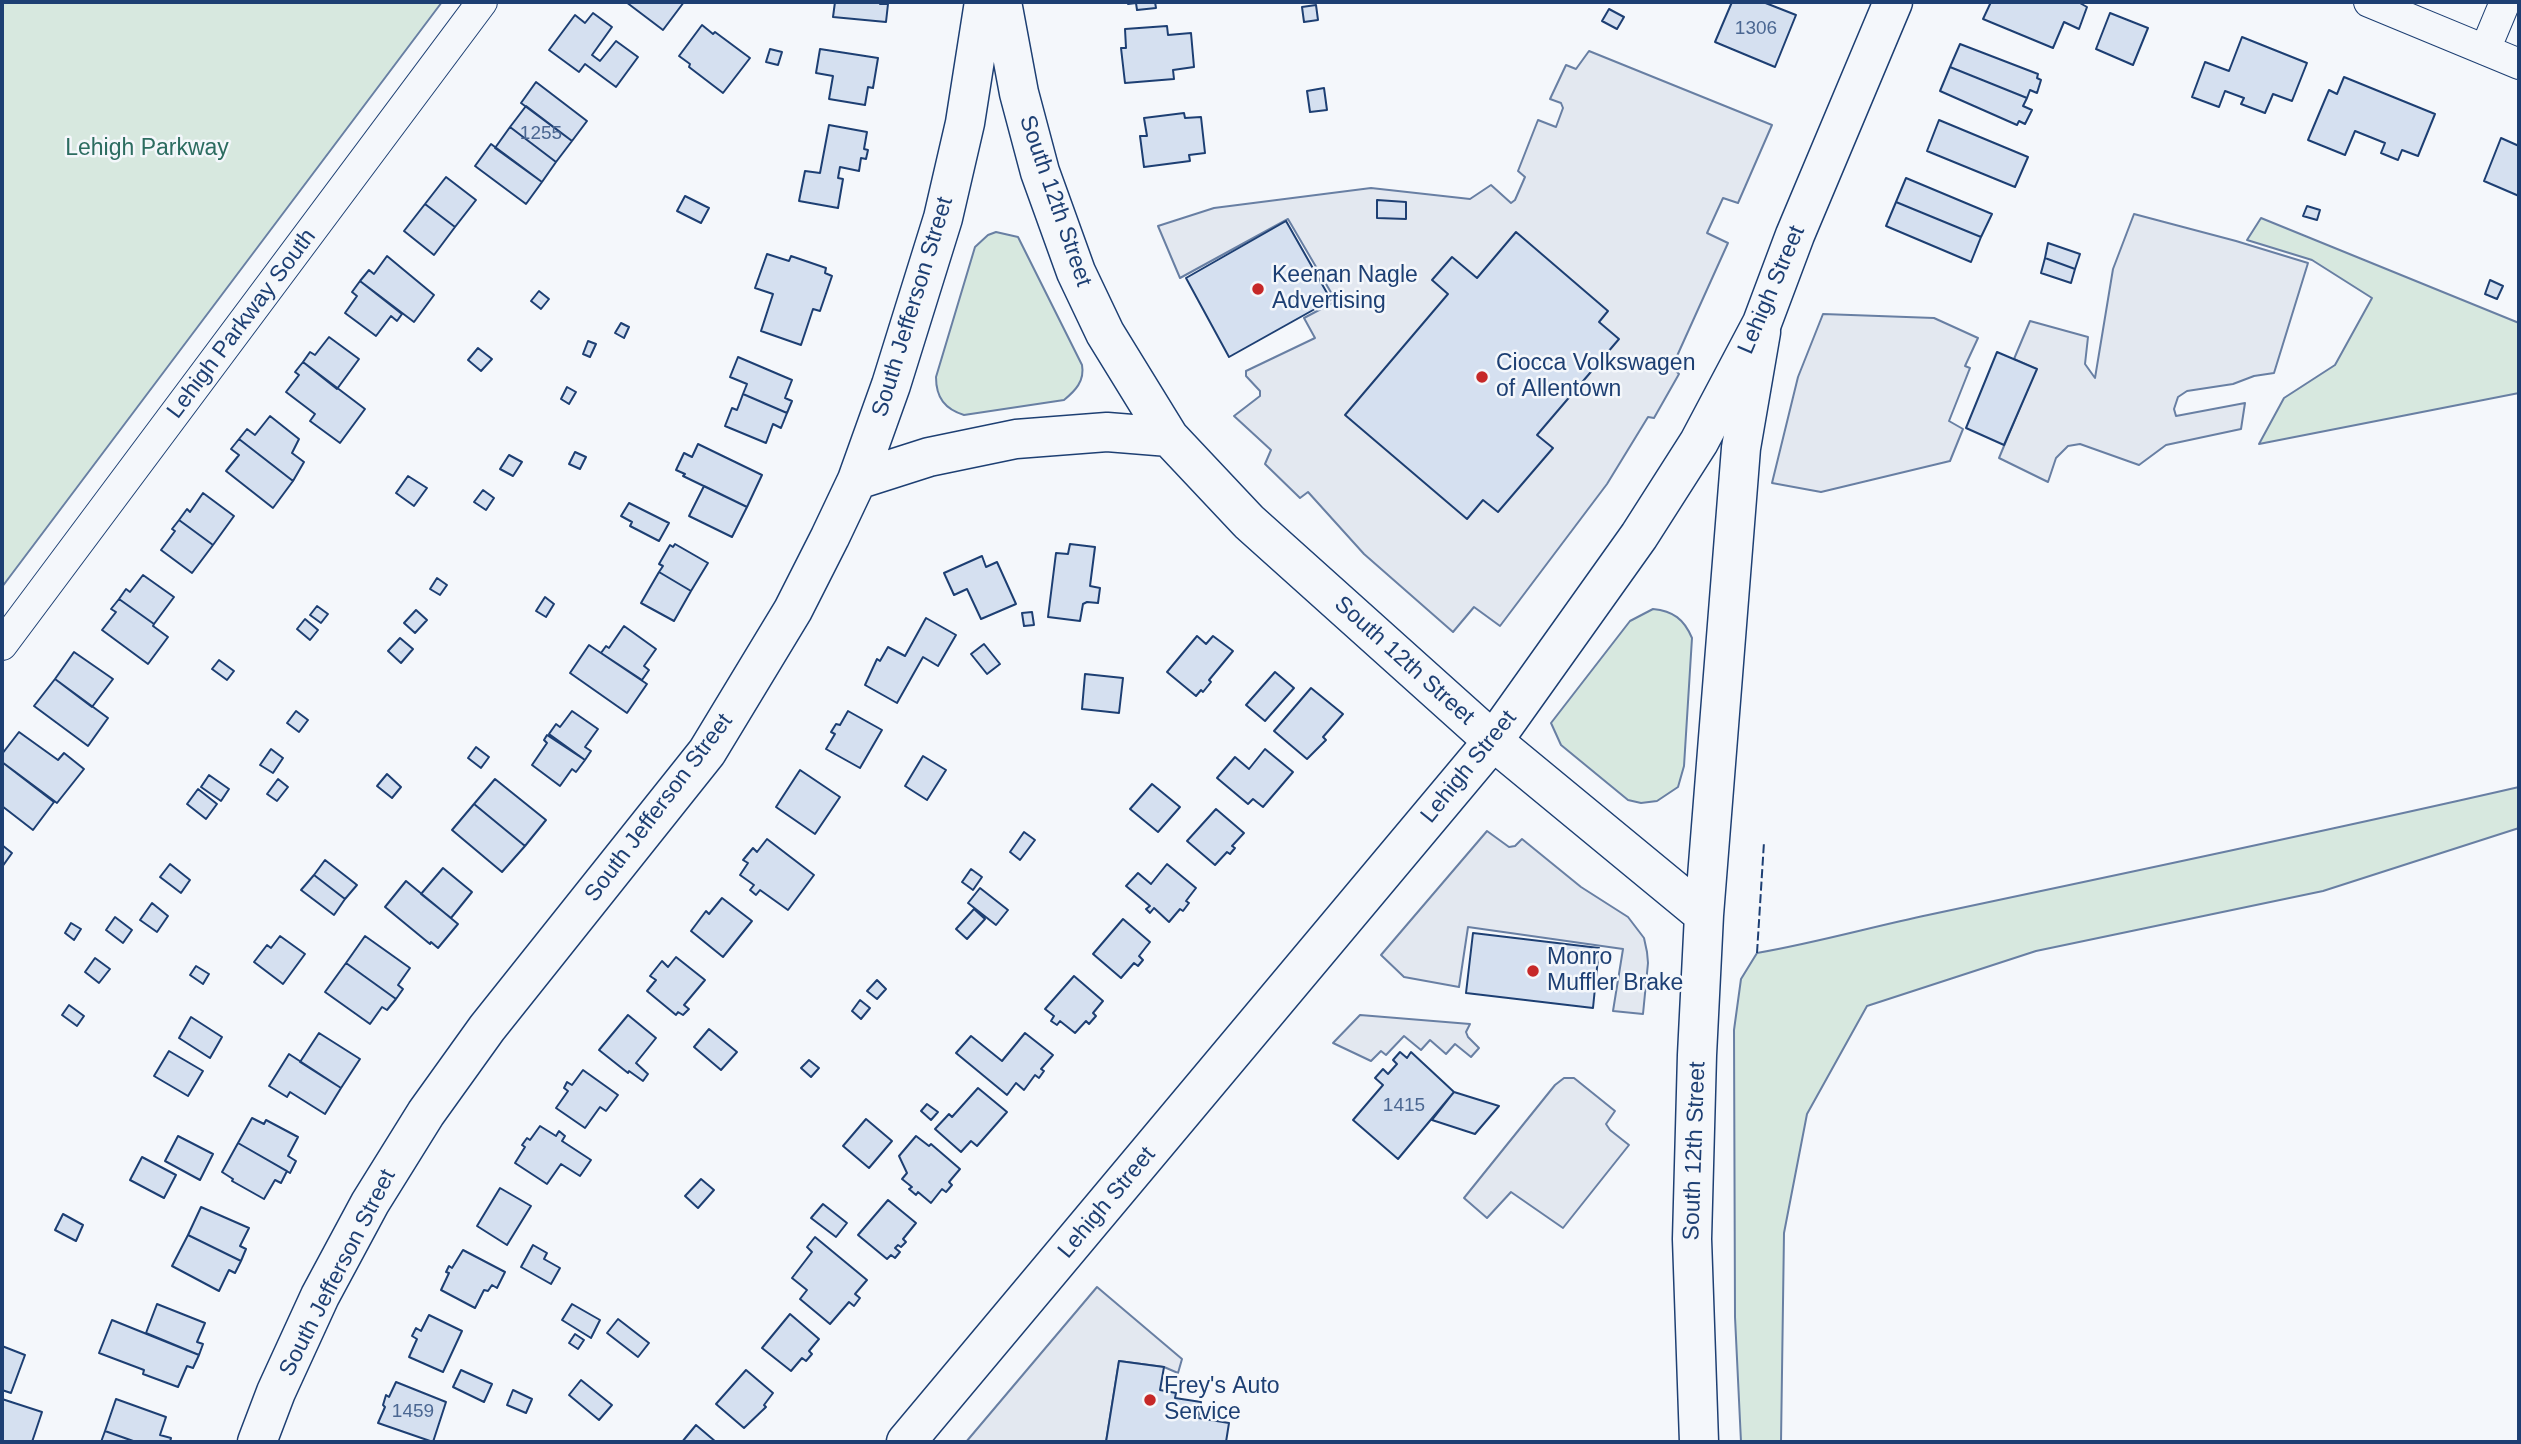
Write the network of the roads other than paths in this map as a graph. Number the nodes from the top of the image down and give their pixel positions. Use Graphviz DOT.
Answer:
graph roads {
  1 [pos="482,2"];
  2 [pos="984,2"];
  3 [pos="1002,2"];
  4 [pos="1893,2"];
  5 [pos="2369,2"];
  6 [pos="2505,2"];
  7 [pos="2485,50"];
  8 [pos="2519,64"];
  9 [pos="1762,323"];
  10 [pos="1168,437"];
  11 [pos="857,480"];
  12 [pos="2,645"];
  13 [pos="1493,741"];
  14 [pos="1704,915"];
  15 [pos="257,1442"];
  16 [pos="906,1442"];
  17 [pos="1699,1442"];
  1 -- 12 [label="street, Lehigh Parkway South"];
  2 -- 11 [label="main road, South Jefferson Street"];
  3 -- 10 [label="main road, South 12th Street"];
  4 -- 9 [label="main road, Lehigh Street"];
  5 -- 7 [label="street"];
  6 -- 7 [label="street"];
  7 -- 8 [label="street"];
  9 -- 13 [label="main road, Lehigh Street"];
  9 -- 14 [label="main road"];
  10 -- 11 [label="main road"];
  10 -- 13 [label="main road, South 12th Street"];
  11 -- 15 [label="main road, South Jefferson Street"];
  13 -- 14 [label="main road, South 12th Street"];
  13 -- 16 [label="main road, Lehigh Street"];
  14 -- 17 [label="main road, South 12th Street"];
}
